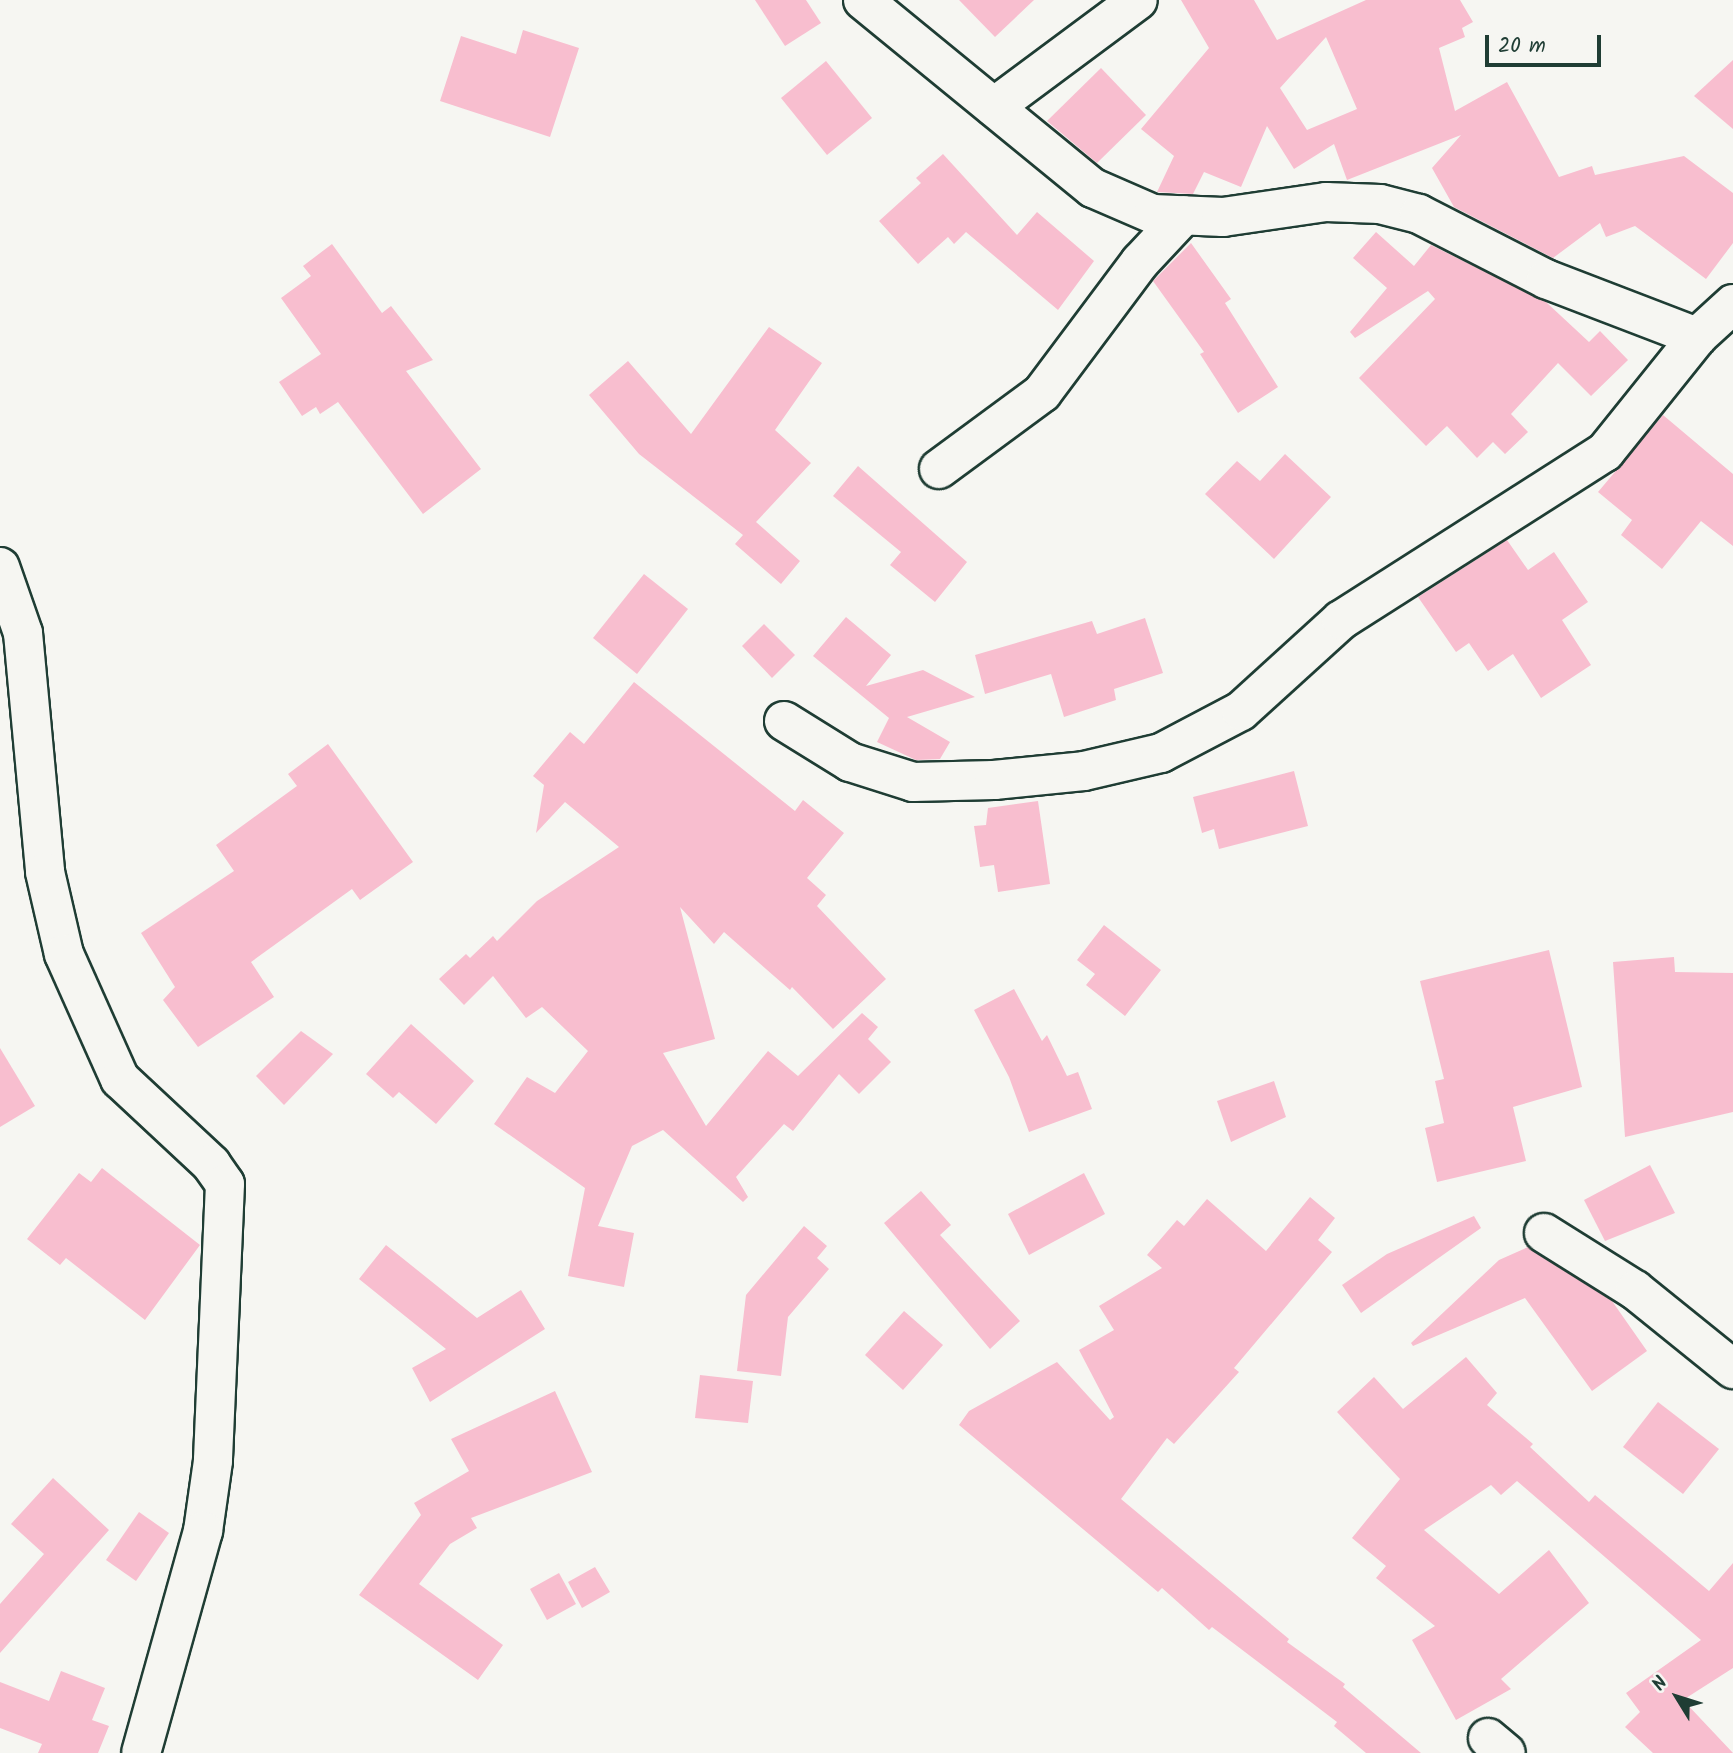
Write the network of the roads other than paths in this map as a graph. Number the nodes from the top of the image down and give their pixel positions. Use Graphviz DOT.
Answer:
graph roads {
  1 [pos="863,0"];
  2 [pos="1138,0"];
  3 [pos="994,107"];
  4 [pos="1184,215"];
  5 [pos="1733,304"];
  6 [pos="1697,337"];
  7 [pos="939,470"];
  8 [pos="0,567"];
  9 [pos="784,721"];
  10 [pos="1544,1233"];
  11 [pos="1733,1369"];
  12 [pos="141,1753"];
  1 -- 3 [label="street"];
  2 -- 3 [label="street"];
  3 -- 4 [label="street"];
  4 -- 6 [label="street"];
  4 -- 7 [label="street"];
  5 -- 6 [label="street"];
  6 -- 9 [label="street"];
  8 -- 12 [label="street"];
  10 -- 11 [label="street"];
}
